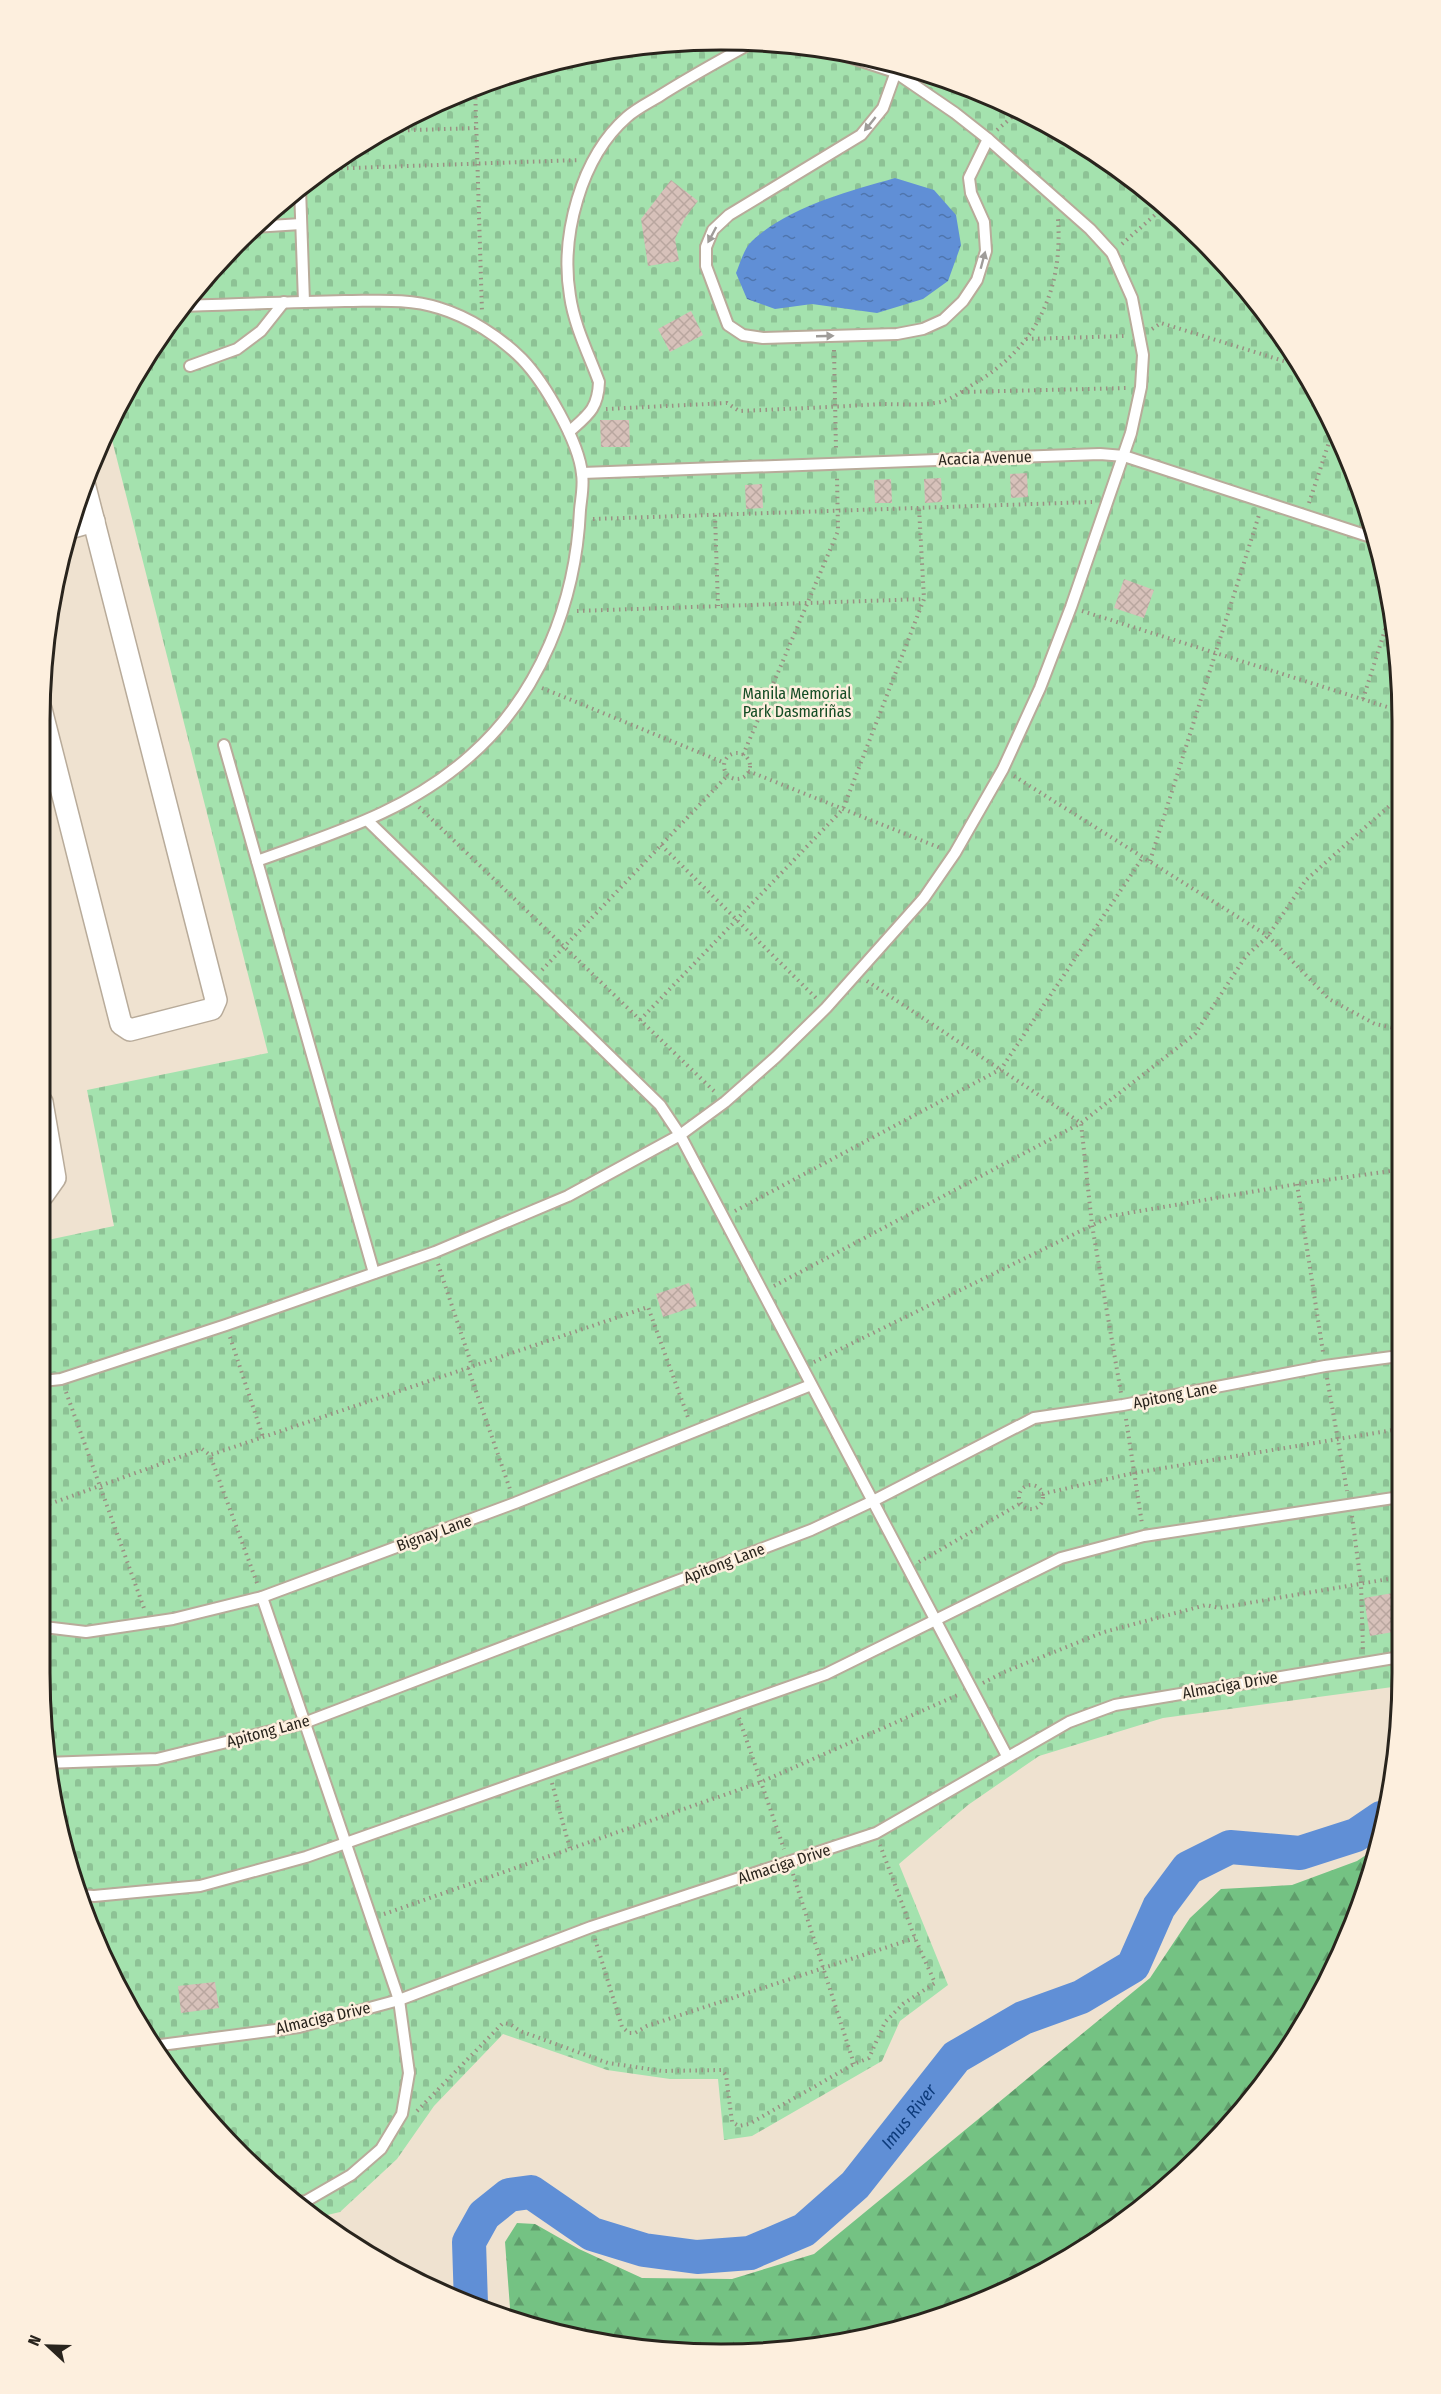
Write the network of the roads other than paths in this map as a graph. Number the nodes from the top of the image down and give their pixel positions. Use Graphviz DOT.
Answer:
graph roads {
  1 [pos="739,50"];
  2 [pos="896,73"];
  3 [pos="906,76"];
  4 [pos="988,139"];
  5 [pos="300,198"];
  6 [pos="301,224"];
  7 [pos="267,226"];
  8 [pos="284,302"];
  9 [pos="304,302"];
  10 [pos="193,306"];
  11 [pos="190,366"];
  12 [pos="569,432"];
  13 [pos="1124,456"];
  14 [pos="582,473"];
  15 [pos="88,498"];
  16 [pos="94,521"];
  17 [pos="79,525"];
  18 [pos="1365,535"];
  19 [pos="50,744"];
  20 [pos="224,745"];
  21 [pos="368,821"];
  22 [pos="257,861"];
  23 [pos="680,1135"];
  24 [pos="50,1149"];
  25 [pos="50,1185"];
  26 [pos="374,1273"];
  27 [pos="1391,1357"];
  28 [pos="50,1380"];
  29 [pos="811,1385"];
  30 [pos="1391,1498"];
  31 [pos="873,1501"];
  32 [pos="262,1597"];
  33 [pos="936,1620"];
  34 [pos="50,1628"];
  35 [pos="1391,1658"];
  36 [pos="304,1723"];
  37 [pos="1007,1756"];
  38 [pos="55,1763"];
  39 [pos="344,1842"];
  40 [pos="88,1896"];
  41 [pos="399,2000"];
  42 [pos="162,2045"];
  43 [pos="306,2201"];
  1 -- 12 [label="lane"];
  2 -- 4 [label="lane, one-way"];
  3 -- 4 [label="lane"];
  4 -- 13 [label="lane"];
  5 -- 6 [label="lane"];
  6 -- 7 [label="lane"];
  6 -- 9 [label="lane"];
  8 -- 9 [label="lane"];
  8 -- 10 [label="lane"];
  8 -- 11 [label="lane"];
  9 -- 12 [label="lane"];
  12 -- 14 [label="lane"];
  13 -- 14 [label="lane, Acacia Avenue"];
  13 -- 18 [label="lane, Acacia Avenue"];
  13 -- 23 [label="lane"];
  14 -- 21 [label="lane"];
  15 -- 16 [label="street"];
  16 -- 17 [label="street"];
  16 -- 19 [label="street"];
  20 -- 22 [label="lane"];
  21 -- 22 [label="lane"];
  21 -- 23 [label="lane"];
  22 -- 26 [label="lane"];
  23 -- 26 [label="lane"];
  23 -- 29 [label="lane"];
  24 -- 25 [label="street"];
  26 -- 28 [label="lane"];
  27 -- 31 [label="lane, Apitong Lane"];
  29 -- 31 [label="lane"];
  29 -- 32 [label="lane, Bignay Lane"];
  30 -- 33 [label="lane"];
  31 -- 33 [label="lane"];
  31 -- 36 [label="lane, Apitong Lane"];
  32 -- 34 [label="lane, Bignay Lane"];
  32 -- 36 [label="lane"];
  33 -- 37 [label="lane"];
  33 -- 39 [label="lane"];
  35 -- 37 [label="lane, Almaciga Drive"];
  36 -- 38 [label="lane, Apitong Lane"];
  36 -- 39 [label="lane"];
  37 -- 41 [label="lane, Almaciga Drive"];
  39 -- 40 [label="lane"];
  39 -- 41 [label="lane"];
  41 -- 42 [label="lane, Almaciga Drive"];
  41 -- 43 [label="lane"];
}
